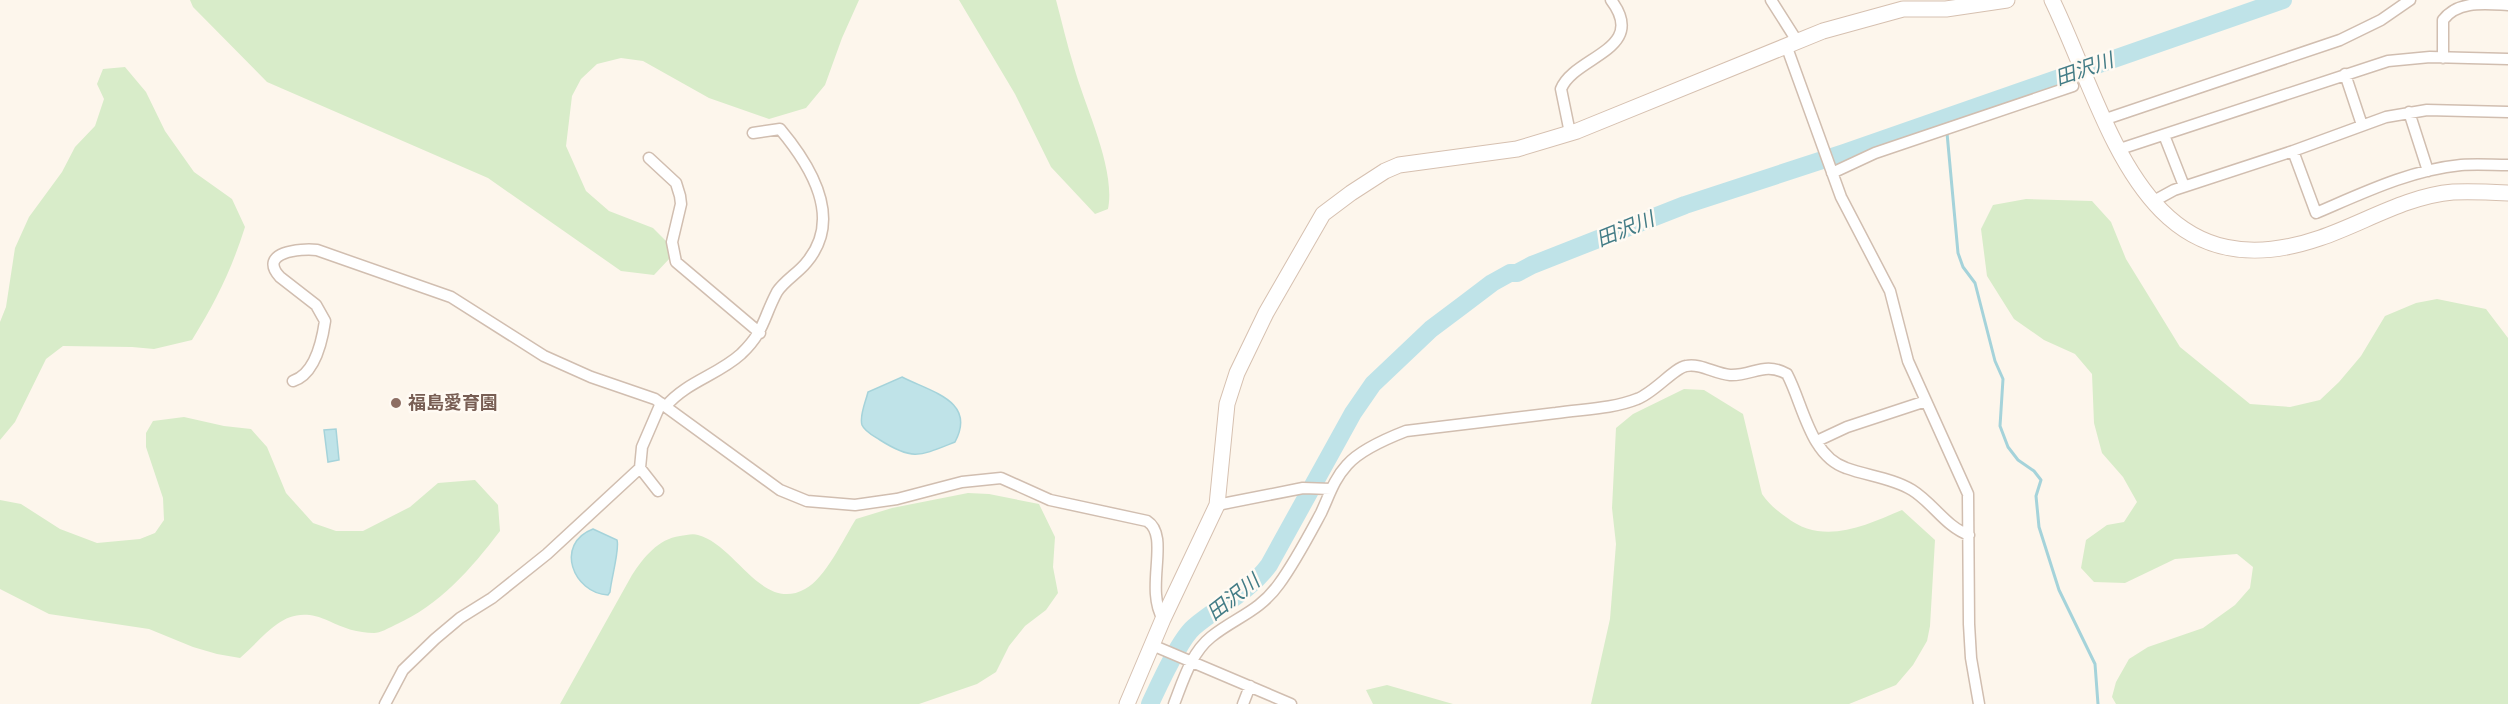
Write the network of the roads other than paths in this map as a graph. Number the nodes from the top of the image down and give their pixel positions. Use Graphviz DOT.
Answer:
graph roads {
  1 [pos="1611,0"];
  2 [pos="1771,0"];
  3 [pos="2007,0"];
  4 [pos="2052,0"];
  5 [pos="2410,0"];
  6 [pos="2508,5"];
  7 [pos="1792,43"];
  8 [pos="2443,57"];
  9 [pos="2508,59"];
  10 [pos="2344,74"];
  11 [pos="2073,86"];
  12 [pos="2409,112"];
  13 [pos="2508,112"];
  14 [pos="2103,120"];
  15 [pos="2362,124"];
  16 [pos="753,133"];
  17 [pos="1570,133"];
  18 [pos="2164,135"];
  19 [pos="2117,150"];
  20 [pos="2293,152"];
  21 [pos="649,158"];
  22 [pos="2508,165"];
  23 [pos="2428,171"];
  24 [pos="1832,173"];
  25 [pos="2184,186"];
  26 [pos="2508,193"];
  27 [pos="2152,202"];
  28 [pos="760,333"];
  29 [pos="292,381"];
  30 [pos="1926,401"];
  31 [pos="664,404"];
  32 [pos="1817,441"];
  33 [pos="640,468"];
  34 [pos="1326,488"];
  35 [pos="658,491"];
  36 [pos="1217,506"];
  37 [pos="1969,535"];
  38 [pos="1163,619"];
  39 [pos="1152,645"];
  40 [pos="1192,662"];
  41 [pos="1250,686"];
  42 [pos="385,704"];
  43 [pos="1127,704"];
  44 [pos="1174,704"];
  45 [pos="1243,704"];
  46 [pos="1291,704"];
  47 [pos="1979,704"];
  1 -- 17 [label="street"];
  2 -- 7 [label="street"];
  3 -- 7 [label="street"];
  4 -- 14 [label="street"];
  5 -- 14 [label="street"];
  6 -- 8 [label="street"];
  7 -- 17 [label="street"];
  7 -- 24 [label="street"];
  8 -- 9 [label="street"];
  8 -- 10 [label="street"];
  10 -- 15 [label="street"];
  10 -- 18 [label="street"];
  11 -- 24 [label="street"];
  12 -- 13 [label="street"];
  12 -- 15 [label="street"];
  12 -- 23 [label="street"];
  14 -- 19 [label="street"];
  15 -- 20 [label="street"];
  16 -- 28 [label="street"];
  17 -- 36 [label="street"];
  18 -- 19 [label="street"];
  18 -- 25 [label="street"];
  19 -- 27 [label="street"];
  20 -- 23 [label="street"];
  20 -- 25 [label="street"];
  21 -- 28 [label="street"];
  22 -- 23 [label="street"];
  24 -- 30 [label="street"];
  25 -- 27 [label="street"];
  26 -- 27 [label="street"];
  28 -- 31 [label="street"];
  29 -- 31 [label="street"];
  30 -- 32 [label="street"];
  30 -- 37 [label="street"];
  31 -- 33 [label="street"];
  31 -- 38 [label="street"];
  32 -- 34 [label="street"];
  32 -- 37 [label="street"];
  33 -- 35 [label="street"];
  33 -- 42 [label="street"];
  34 -- 36 [label="street"];
  34 -- 40 [label="street"];
  36 -- 38 [label="street"];
  37 -- 47 [label="street"];
  38 -- 39 [label="street"];
  39 -- 40 [label="street"];
  39 -- 43 [label="street"];
  40 -- 41 [label="street"];
  40 -- 44 [label="street"];
  41 -- 45 [label="street"];
  41 -- 46 [label="street"];
}
